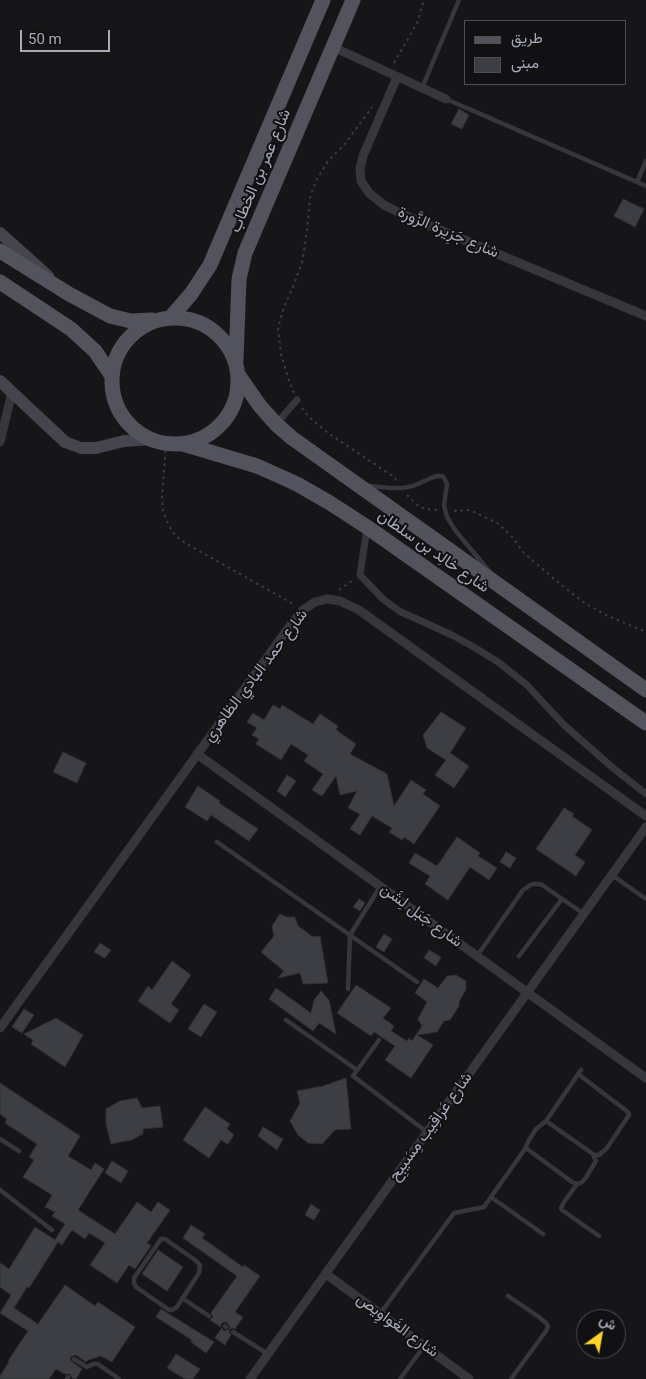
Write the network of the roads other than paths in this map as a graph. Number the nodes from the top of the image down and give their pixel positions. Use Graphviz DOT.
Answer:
graph roads {
  1 [pos="323,0"];
  2 [pos="353,0"];
  3 [pos="459,0"];
  4 [pos="333,47"];
  5 [pos="392,75"];
  6 [pos="422,88"];
  7 [pos="446,99"];
  8 [pos="646,161"];
  9 [pos="637,182"];
  10 [pos="646,186"];
  11 [pos="0,233"];
  12 [pos="0,251"];
  13 [pos="0,282"];
  14 [pos="69,294"];
  15 [pos="646,316"];
  16 [pos="165,318"];
  17 [pos="238,370"];
  18 [pos="112,376"];
  19 [pos="0,381"];
  20 [pos="12,392"];
  21 [pos="297,400"];
  22 [pos="276,424"];
  23 [pos="151,439"];
  24 [pos="0,442"];
  25 [pos="183,444"];
  26 [pos="354,482"];
  27 [pos="367,527"];
  28 [pos="504,589"];
  29 [pos="646,690"];
  30 [pos="646,723"];
  31 [pos="197,754"];
  32 [pos="646,794"];
  33 [pos="646,816"];
  34 [pos="646,827"];
  35 [pos="217,842"];
  36 [pos="612,875"];
  37 [pos="380,887"];
  38 [pos="562,899"];
  39 [pos="646,899"];
  40 [pos="584,914"];
  41 [pos="350,935"];
  42 [pos="477,956"];
  43 [pos="519,956"];
  44 [pos="417,982"];
  45 [pos="348,989"];
  46 [pos="527,993"];
  47 [pos="286,1020"];
  48 [pos="0,1028"];
  49 [pos="379,1040"];
  50 [pos="357,1070"];
  51 [pos="646,1078"];
  52 [pos="546,1121"];
  53 [pos="427,1132"];
  54 [pos="0,1139"];
  55 [pos="526,1148"];
  56 [pos="19,1151"];
  57 [pos="594,1155"];
  58 [pos="577,1184"];
  59 [pos="0,1190"];
  60 [pos="491,1197"];
  61 [pos="52,1230"];
  62 [pos="543,1234"];
  63 [pos="599,1236"];
  64 [pos="326,1274"];
  65 [pos="508,1296"];
  66 [pos="182,1298"];
  67 [pos="380,1314"];
  68 [pos="209,1316"];
  69 [pos="234,1332"];
  70 [pos="424,1346"];
  71 [pos="268,1354"];
  72 [pos="74,1359"];
  73 [pos="120,1379"];
  74 [pos="250,1379"];
  75 [pos="400,1379"];
  76 [pos="469,1379"];
  77 [pos="511,1379"];
  1 -- 16 [label="main road, شارع عمر بن الخطاب"];
  2 -- 4 [label="main road, شارع عمر بن الخطاب"];
  3 -- 6 [label="lane"];
  4 -- 5 [label="street"];
  4 -- 17 [label="main road, شارع عمر بن الخطاب"];
  5 -- 6 [label="street"];
  5 -- 15 [label="street, شارع جَزِيرة الزَّورة"];
  6 -- 7 [label="street"];
  7 -- 9 [label="lane"];
  8 -- 9 [label="lane"];
  9 -- 10 [label="lane"];
  11 -- 14 [label="main road"];
  12 -- 14 [label="main road"];
  13 -- 18 [label="main road"];
  14 -- 16 [label="main road"];
  16 -- 17 [label="main road"];
  16 -- 18 [label="main road"];
  17 -- 22 [label="main road, شارع خالِد بن سلطان"];
  17 -- 25 [label="main road"];
  18 -- 23 [label="main road"];
  19 -- 20 [label="main road"];
  20 -- 23 [label="main road"];
  20 -- 24 [label="street"];
  21 -- 22 [label="street"];
  22 -- 26 [label="main road, شارع خالِد بن سلطان"];
  23 -- 25 [label="main road"];
  25 -- 27 [label="main road, شارع خالِد بن سلطان"];
  26 -- 28 [label="main road, شارع خالِد بن سلطان"];
  26 -- 28 [label="lane"];
  27 -- 30 [label="main road, شارع خالِد بن سلطان"];
  27 -- 32 [label="street"];
  28 -- 29 [label="main road, شارع خالِد بن سلطان"];
  31 -- 33 [label="street, شارع حمد البادي الظاهري"];
  31 -- 37 [label="street, شارع جَبَل لِشَن"];
  31 -- 48 [label="street, شارع حمد البادي الظاهري"];
  34 -- 36 [label="street, شارع عَراقِيب مِسَيبِح"];
  35 -- 41 [label="lane"];
  36 -- 39 [label="lane"];
  36 -- 40 [label="street, شارع عَراقِيب مِسَيبِح"];
  37 -- 41 [label="lane"];
  37 -- 42 [label="street, شارع جَبَل لِشَن"];
  38 -- 40 [label="lane"];
  38 -- 42 [label="lane"];
  38 -- 43 [label="lane"];
  40 -- 46 [label="street, شارع عَراقِيب مِسَيبِح"];
  41 -- 44 [label="lane"];
  41 -- 45 [label="lane"];
  42 -- 46 [label="street, شارع جَبَل لِشَن"];
  46 -- 51 [label="street, شارع جَبَل لِشَن"];
  46 -- 53 [label="street, شارع عَراقِيب مِسَيبِح"];
  47 -- 50 [label="lane"];
  49 -- 50 [label="lane"];
  50 -- 53 [label="lane"];
  52 -- 55 [label="lane"];
  52 -- 57 [label="lane"];
  52 -- 57 [label="lane"];
  53 -- 64 [label="street, شارع عَراقِيب مِسَيبِح"];
  54 -- 56 [label="lane"];
  55 -- 58 [label="lane"];
  55 -- 60 [label="lane"];
  57 -- 58 [label="lane"];
  58 -- 63 [label="lane"];
  59 -- 61 [label="lane"];
  60 -- 62 [label="lane"];
  60 -- 67 [label="lane"];
  64 -- 67 [label="street, شارع الغَواوِيص"];
  64 -- 71 [label="street, شارع عَراقِيب مِسَيبِح"];
  65 -- 77 [label="lane"];
  66 -- 66 [label="lane"];
  66 -- 68 [label="lane"];
  67 -- 70 [label="street, شارع الغَواوِيص"];
  69 -- 71 [label="lane"];
  70 -- 75 [label="lane"];
  70 -- 76 [label="street, شارع الغَواوِيص"];
  71 -- 74 [label="street, شارع عَراقِيب مِسَيبِح"];
  72 -- 73 [label="lane"];
}
